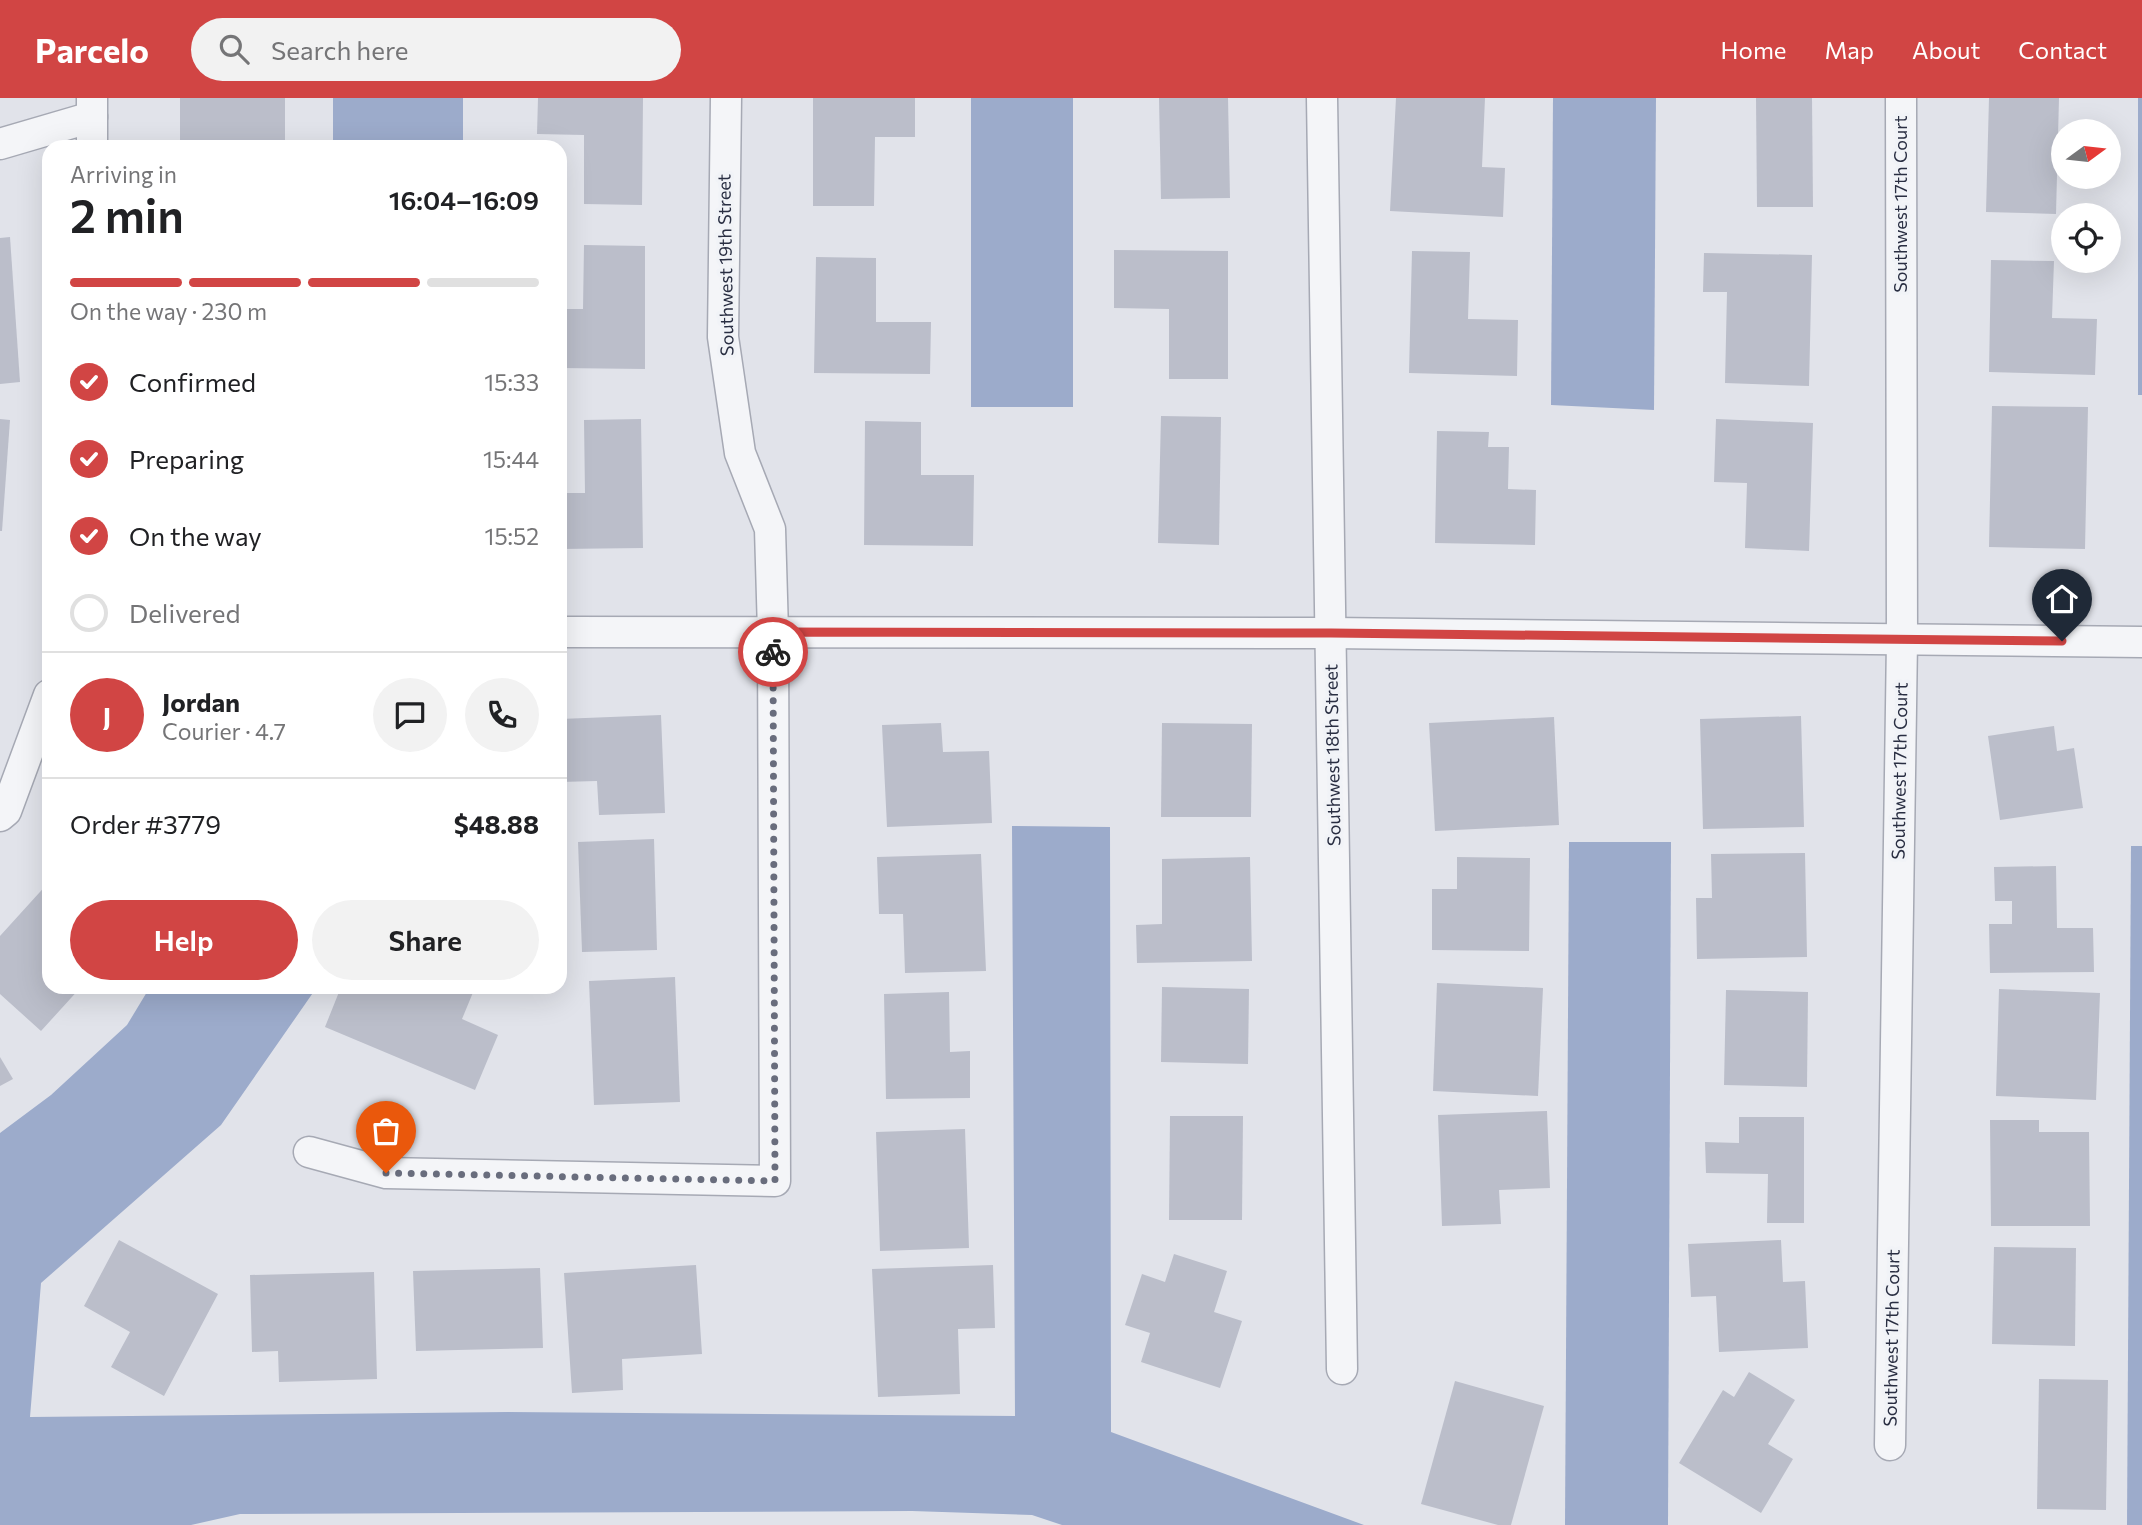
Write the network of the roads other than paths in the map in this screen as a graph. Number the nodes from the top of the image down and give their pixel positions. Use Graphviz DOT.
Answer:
graph roads {
  1 [pos="726,98"];
  2 [pos="1322,98"];
  3 [pos="1901,98"];
  4 [pos="92,107"];
  5 [pos="92,140"];
  6 [pos="0,144"];
  7 [pos="567,632"];
  8 [pos="773,632"];
  9 [pos="1331,633"];
  10 [pos="1902,640"];
  11 [pos="2142,642"];
  12 [pos="42,714"];
  13 [pos="0,816"];
  14 [pos="309,1152"];
  15 [pos="1342,1369"];
  16 [pos="1890,1445"];
  1 -- 8 [label="street, Southwest 19th Street"];
  2 -- 9 [label="street, Southwest 18th Street"];
  3 -- 10 [label="street, Southwest 17th Court"];
  4 -- 5 [label="street"];
  4 -- 6 [label="street"];
  7 -- 8 [label="street"];
  8 -- 9 [label="street"];
  8 -- 14 [label="street, Southwest 19th Street"];
  9 -- 10 [label="street"];
  9 -- 15 [label="street, Southwest 18th Street"];
  10 -- 11 [label="street"];
  10 -- 16 [label="street, Southwest 17th Court"];
  12 -- 13 [label="street"];
}
